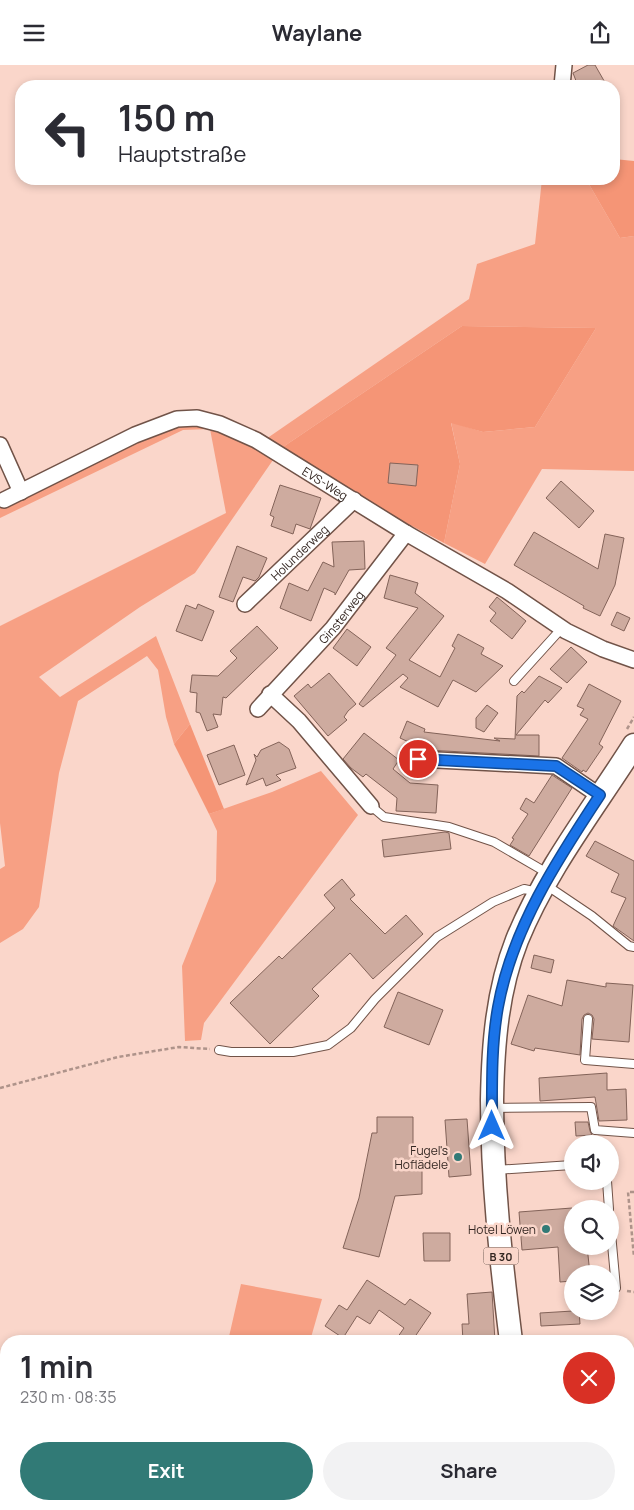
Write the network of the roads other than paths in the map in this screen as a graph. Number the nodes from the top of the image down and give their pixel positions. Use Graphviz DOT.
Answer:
graph roads {
  1 [pos="564,65"];
  2 [pos="563,80"];
  3 [pos="0,445"];
  4 [pos="20,492"];
  5 [pos="2,500"];
  6 [pos="354,500"];
  7 [pos="406,533"];
  8 [pos="245,605"];
  9 [pos="562,628"];
  10 [pos="634,660"];
  11 [pos="514,681"];
  12 [pos="270,694"];
  13 [pos="258,709"];
  14 [pos="629,739"];
  15 [pos="418,759"];
  16 [pos="600,795"];
  17 [pos="371,806"];
  18 [pos="545,884"];
  19 [pos="634,947"];
  20 [pos="588,1019"];
  21 [pos="219,1050"];
  22 [pos="634,1064"];
  23 [pos="492,1108"];
  24 [pos="634,1133"];
  25 [pos="564,1166"];
  26 [pos="494,1170"];
  27 [pos="509,1335"];
  1 -- 2 [label="street"];
  3 -- 4 [label="street"];
  4 -- 5 [label="street, EVS-Weg"];
  4 -- 6 [label="street, EVS-Weg"];
  6 -- 7 [label="street, EVS-Weg"];
  6 -- 8 [label="street, Holunderweg"];
  7 -- 9 [label="street, EVS-Weg"];
  7 -- 12 [label="street, Ginsterweg"];
  9 -- 10 [label="street, EVS-Weg"];
  9 -- 11 [label="lane"];
  12 -- 13 [label="street, Ginsterweg"];
  12 -- 17 [label="street"];
  14 -- 16 [label="main road, B 30"];
  15 -- 16 [label="street"];
  16 -- 18 [label="main road, B 30"];
  17 -- 18 [label="lane"];
  18 -- 19 [label="lane"];
  18 -- 21 [label="lane"];
  18 -- 23 [label="main road, B 30"];
  20 -- 22 [label="lane"];
  23 -- 24 [label="lane"];
  23 -- 26 [label="main road, B 30"];
  25 -- 26 [label="lane"];
  26 -- 27 [label="main road, B 30"];
}
